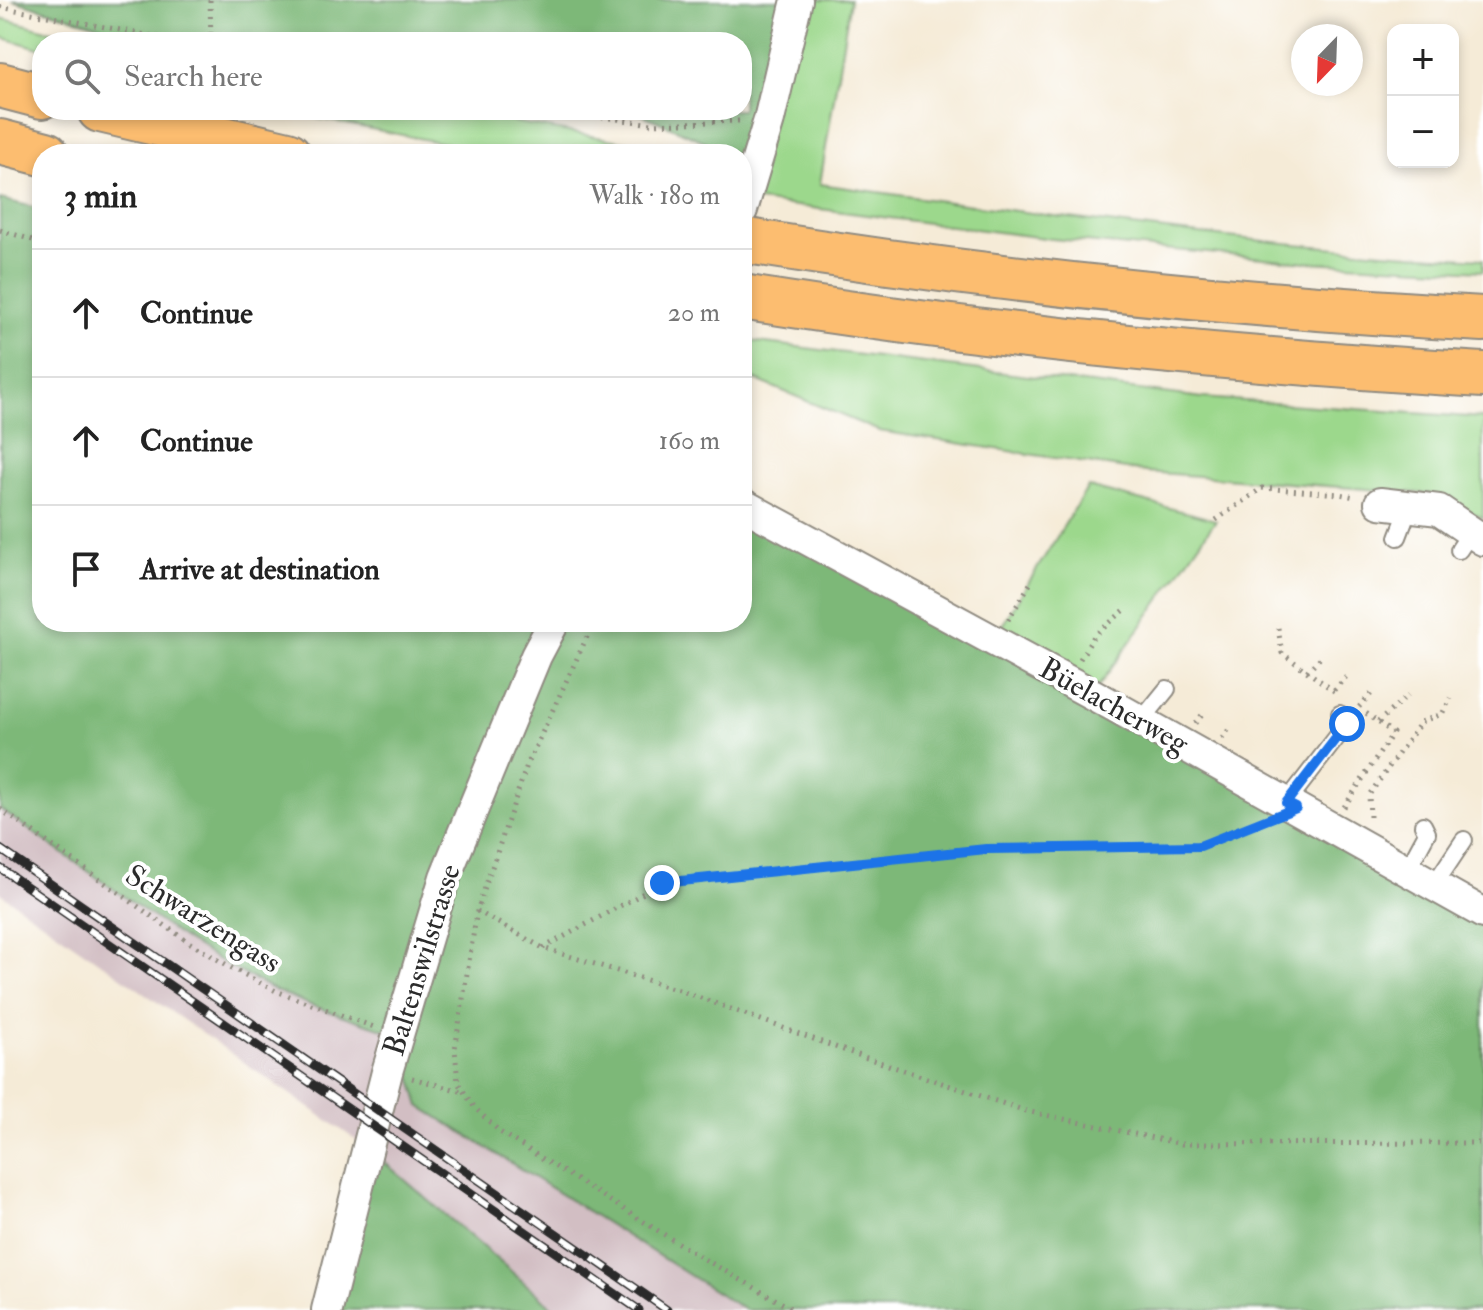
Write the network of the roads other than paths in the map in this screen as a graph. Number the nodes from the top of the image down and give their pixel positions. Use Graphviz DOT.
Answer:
graph roads {
  1 [pos="797,0"];
  2 [pos="0,85"];
  3 [pos="32,93"];
  4 [pos="143,120"];
  5 [pos="0,142"];
  6 [pos="245,144"];
  7 [pos="32,150"];
  8 [pos="752,179"];
  9 [pos="752,241"];
  10 [pos="752,298"];
  11 [pos="1483,319"];
  12 [pos="1483,375"];
  13 [pos="1394,506"];
  14 [pos="752,509"];
  15 [pos="1398,537"];
  16 [pos="1471,541"];
  17 [pos="549,632"];
  18 [pos="1167,689"];
  19 [pos="1340,714"];
  20 [pos="1141,721"];
  21 [pos="1291,805"];
  22 [pos="1423,825"];
  23 [pos="1464,840"];
  24 [pos="1407,870"];
  25 [pos="1434,885"];
  26 [pos="1483,913"];
  27 [pos="327,1310"];
  1 -- 8 [label="street"];
  2 -- 3 [label="highway"];
  4 -- 6 [label="highway"];
  5 -- 7 [label="highway"];
  9 -- 11 [label="highway"];
  10 -- 12 [label="highway"];
  13 -- 15 [label="lane"];
  13 -- 16 [label="street"];
  14 -- 20 [label="street, Büelacherweg"];
  17 -- 27 [label="street, Baltenswilstrasse"];
  18 -- 20 [label="lane"];
  19 -- 21 [label="lane"];
  20 -- 21 [label="street, Büelacherweg"];
  21 -- 24 [label="street, Büelacherweg"];
  22 -- 24 [label="lane"];
  23 -- 25 [label="lane"];
  24 -- 25 [label="street, Büelacherweg"];
  25 -- 26 [label="street, Büelacherweg"];
}
